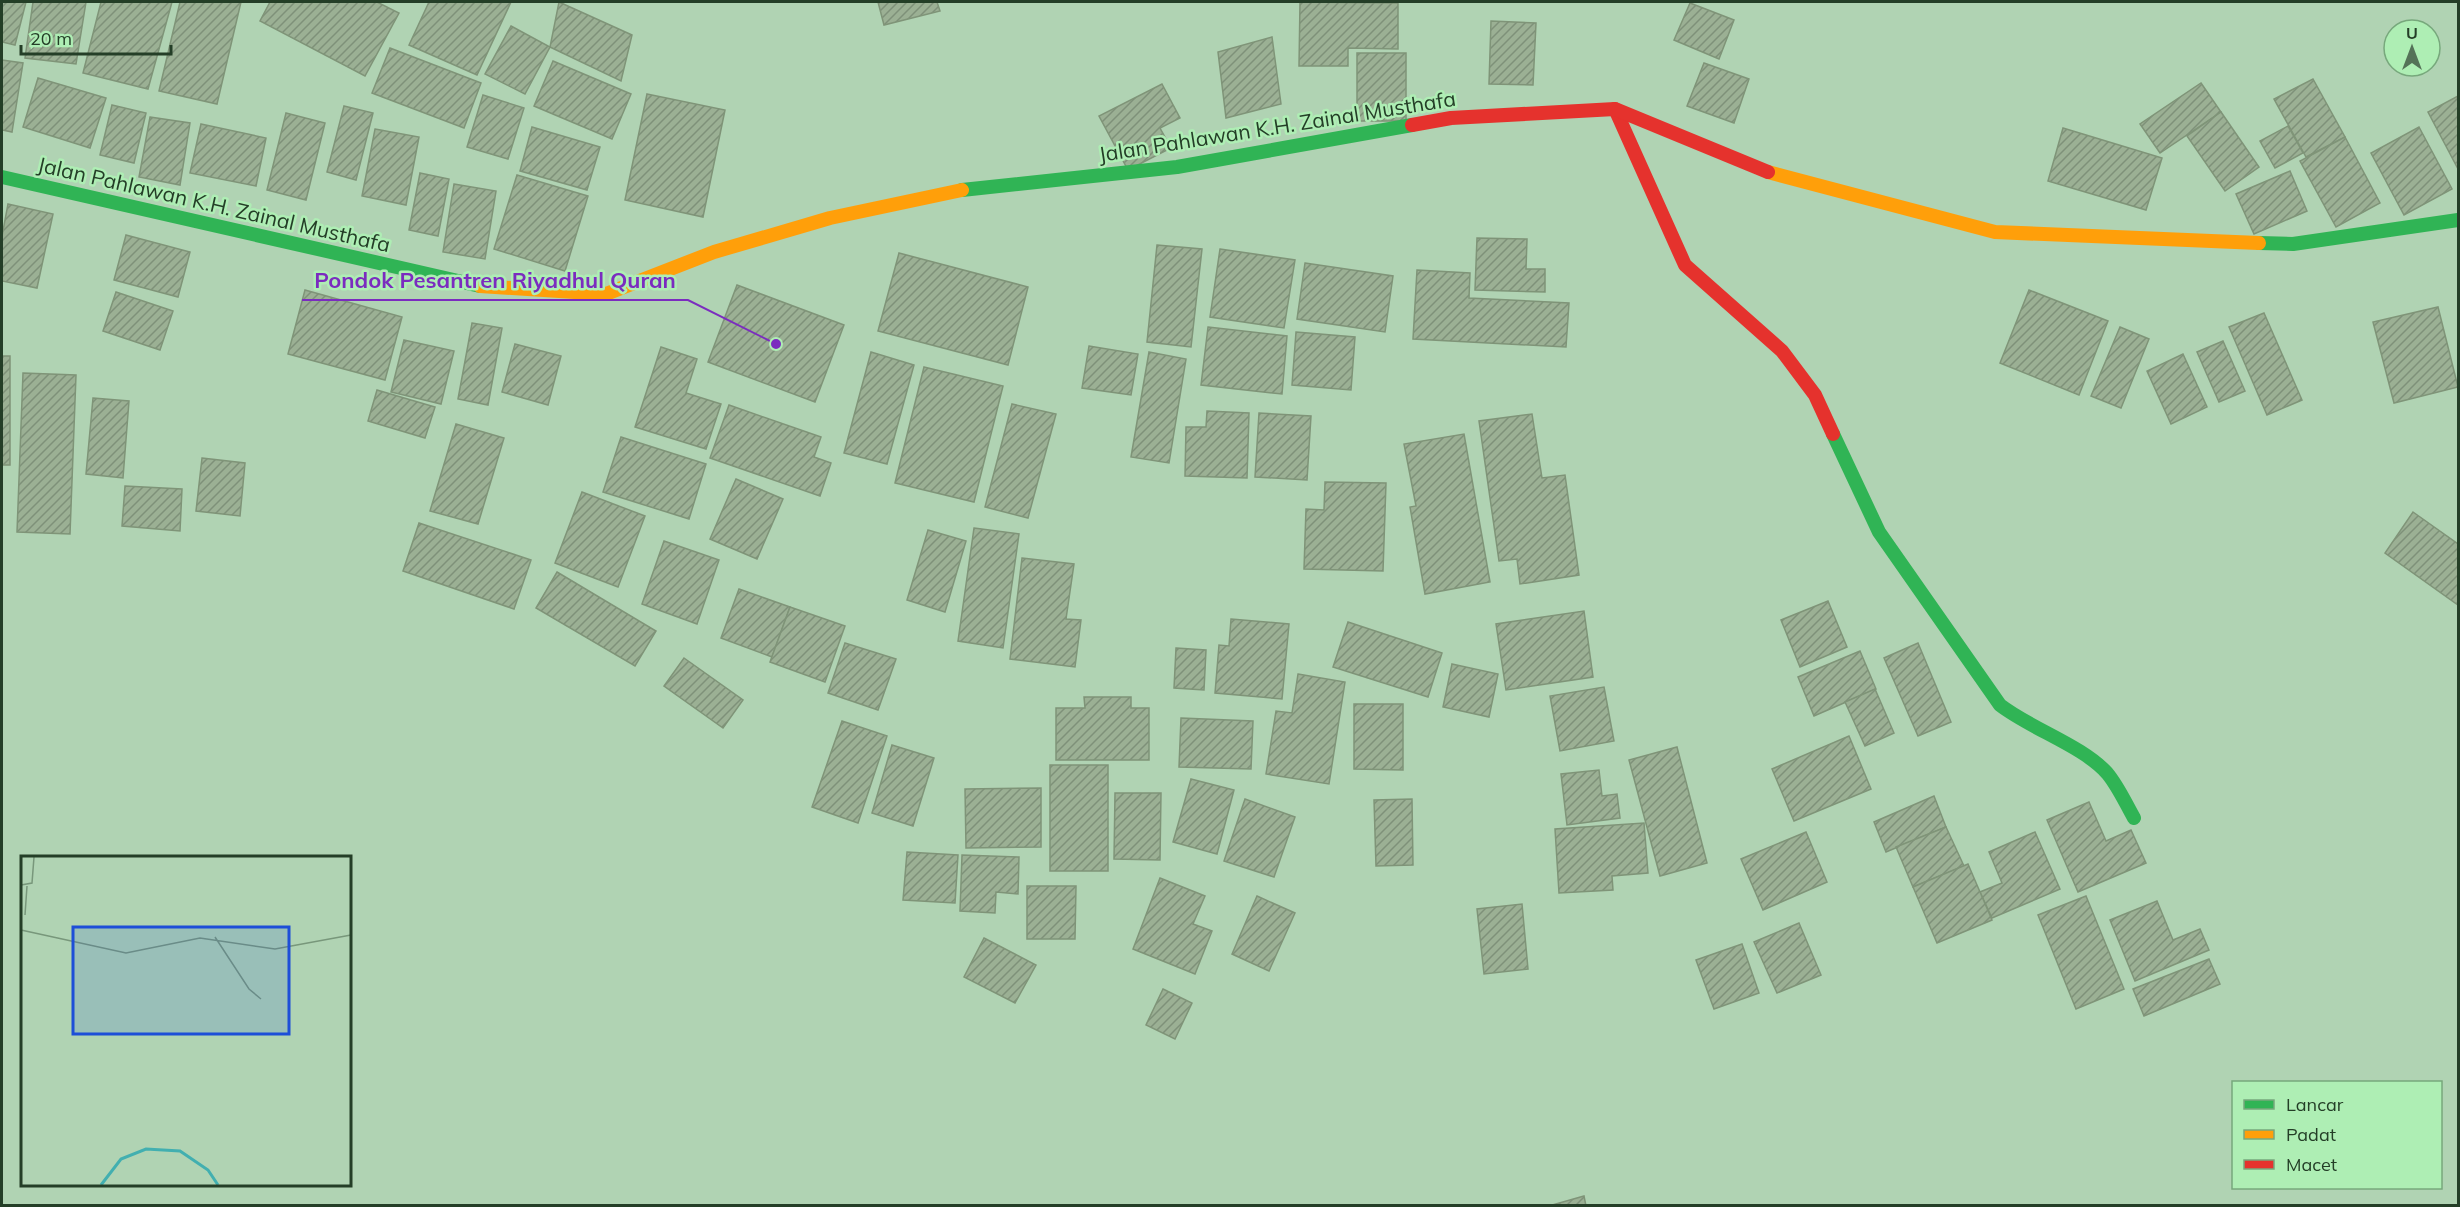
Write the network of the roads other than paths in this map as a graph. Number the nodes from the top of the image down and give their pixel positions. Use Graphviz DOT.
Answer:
graph roads {
  1 [pos="1615,109"];
  2 [pos="2,177"];
  3 [pos="2458,220"];
  4 [pos="2134,818"];
  1 -- 2 [label="street, Jalan Pahlawan K.H. Zainal Musthafa"];
  1 -- 3 [label="street, Jalan Pahlawan K.H. Zainal Musthafa"];
  1 -- 4 [label="street"];
}
